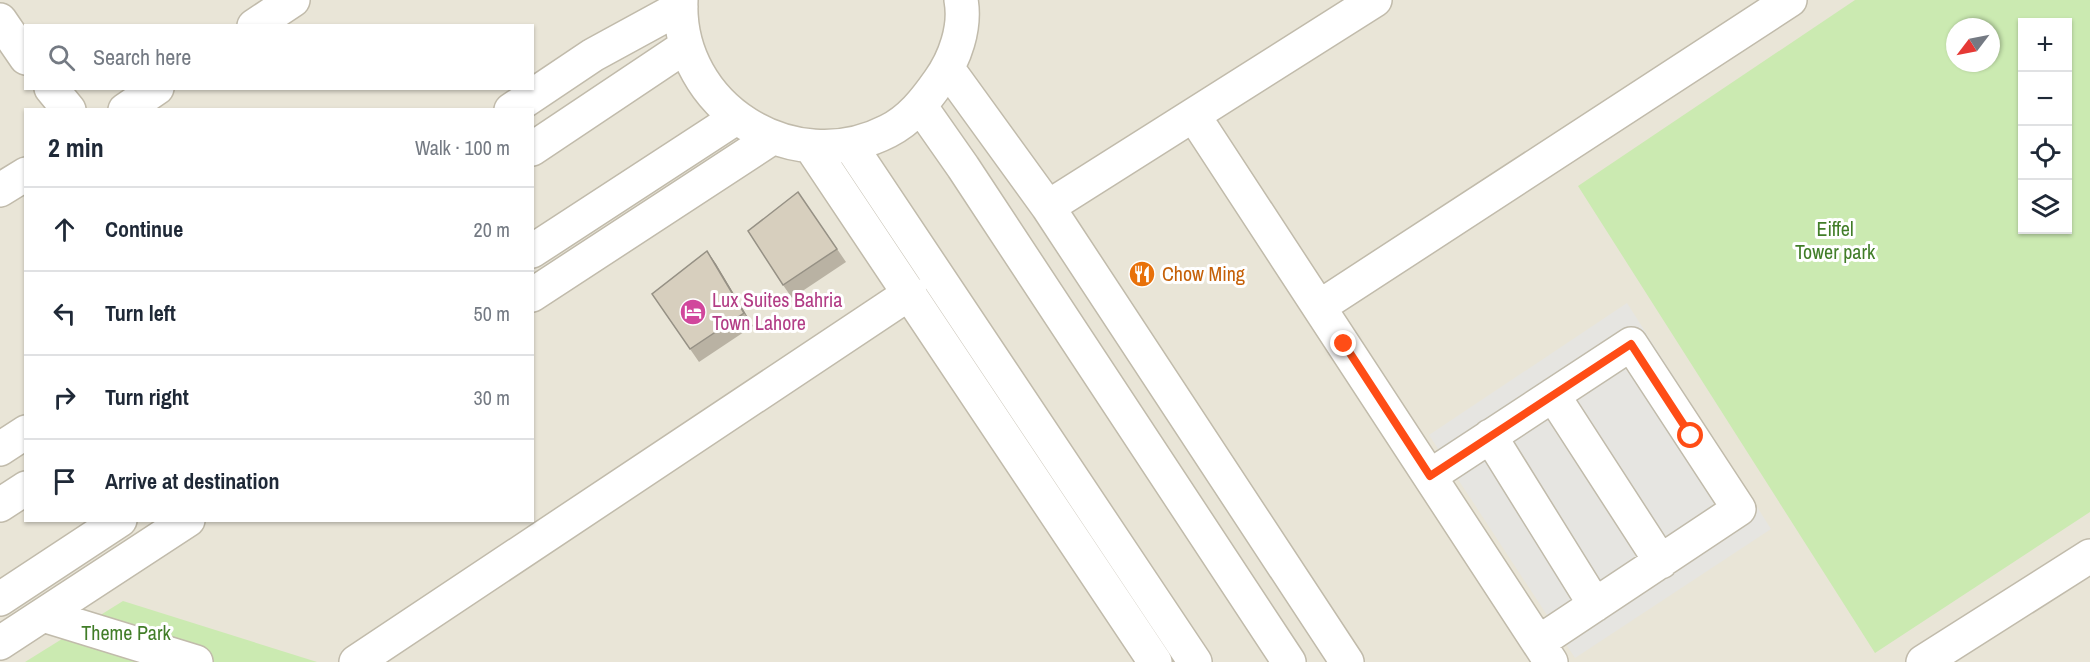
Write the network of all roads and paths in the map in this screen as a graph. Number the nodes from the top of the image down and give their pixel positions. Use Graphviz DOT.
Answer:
graph roads {
  1 [pos="293,0"];
  2 [pos="1375,0"];
  3 [pos="1790,0"];
  4 [pos="681,3"];
  5 [pos="967,3"];
  6 [pos="0,20"];
  7 [pos="257,24"];
  8 [pos="687,46"];
  9 [pos="24,55"];
  10 [pos="948,69"];
  11 [pos="53,90"];
  12 [pos="154,90"];
  13 [pos="921,106"];
  14 [pos="67,108"];
  15 [pos="128,108"];
  16 [pos="514,108"];
  17 [pos="1194,116"];
  18 [pos="736,118"];
  19 [pos="772,138"];
  20 [pos="850,145"];
  21 [pos="811,147"];
  22 [pos="534,148"];
  23 [pos="24,175"];
  24 [pos="0,190"];
  25 [pos="1048,207"];
  26 [pos="534,250"];
  27 [pos="910,293"];
  28 [pos="534,294"];
  29 [pos="1319,307"];
  30 [pos="1552,395"];
  31 [pos="24,433"];
  32 [pos="1490,436"];
  33 [pos="0,449"];
  34 [pos="1430,476"];
  35 [pos="24,489"];
  36 [pos="0,505"];
  37 [pos="117,522"];
  38 [pos="185,522"];
  39 [pos="2090,556"];
  40 [pos="1661,562"];
  41 [pos="0,599"];
  42 [pos="1595,605"];
  43 [pos="43,615"];
  44 [pos="0,643"];
  45 [pos="1545,652"];
  46 [pos="196,662"];
  47 [pos="356,662"];
  48 [pos="1155,662"];
  49 [pos="1195,662"];
  50 [pos="1288,662"];
  51 [pos="1347,662"];
  52 [pos="1923,662"];
  1 -- 7 [label="street"];
  2 -- 17 [label="street"];
  3 -- 29 [label="street"];
  4 -- 8 [label="street"];
  4 -- 16 [label="street"];
  5 -- 10 [label="street"];
  6 -- 9 [label="street"];
  8 -- 18 [label="street"];
  8 -- 22 [label="street"];
  10 -- 13 [label="street"];
  10 -- 25 [label="street"];
  11 -- 14 [label="street"];
  12 -- 15 [label="street"];
  13 -- 20 [label="street"];
  13 -- 50 [label="street"];
  17 -- 25 [label="street"];
  17 -- 29 [label="street"];
  18 -- 19 [label="street"];
  18 -- 26 [label="street"];
  19 -- 21 [label="street"];
  19 -- 28 [label="street"];
  20 -- 21 [label="street"];
  20 -- 49 [label="street"];
  21 -- 27 [label="street"];
  23 -- 24 [label="street"];
  25 -- 51 [label="street"];
  27 -- 47 [label="street"];
  27 -- 48 [label="street"];
  29 -- 34 [label="street"];
  30 -- 32 [label="street"];
  30 -- 40 [label="street"];
  30 -- 40 [label="street"];
  31 -- 33 [label="street"];
  32 -- 34 [label="street"];
  32 -- 42 [label="street"];
  34 -- 45 [label="street"];
  35 -- 36 [label="street"];
  37 -- 41 [label="street"];
  38 -- 43 [label="street"];
  39 -- 52 [label="street"];
  40 -- 42 [label="street"];
  42 -- 45 [label="street"];
  43 -- 44 [label="street"];
  43 -- 46 [label="street"];
}
